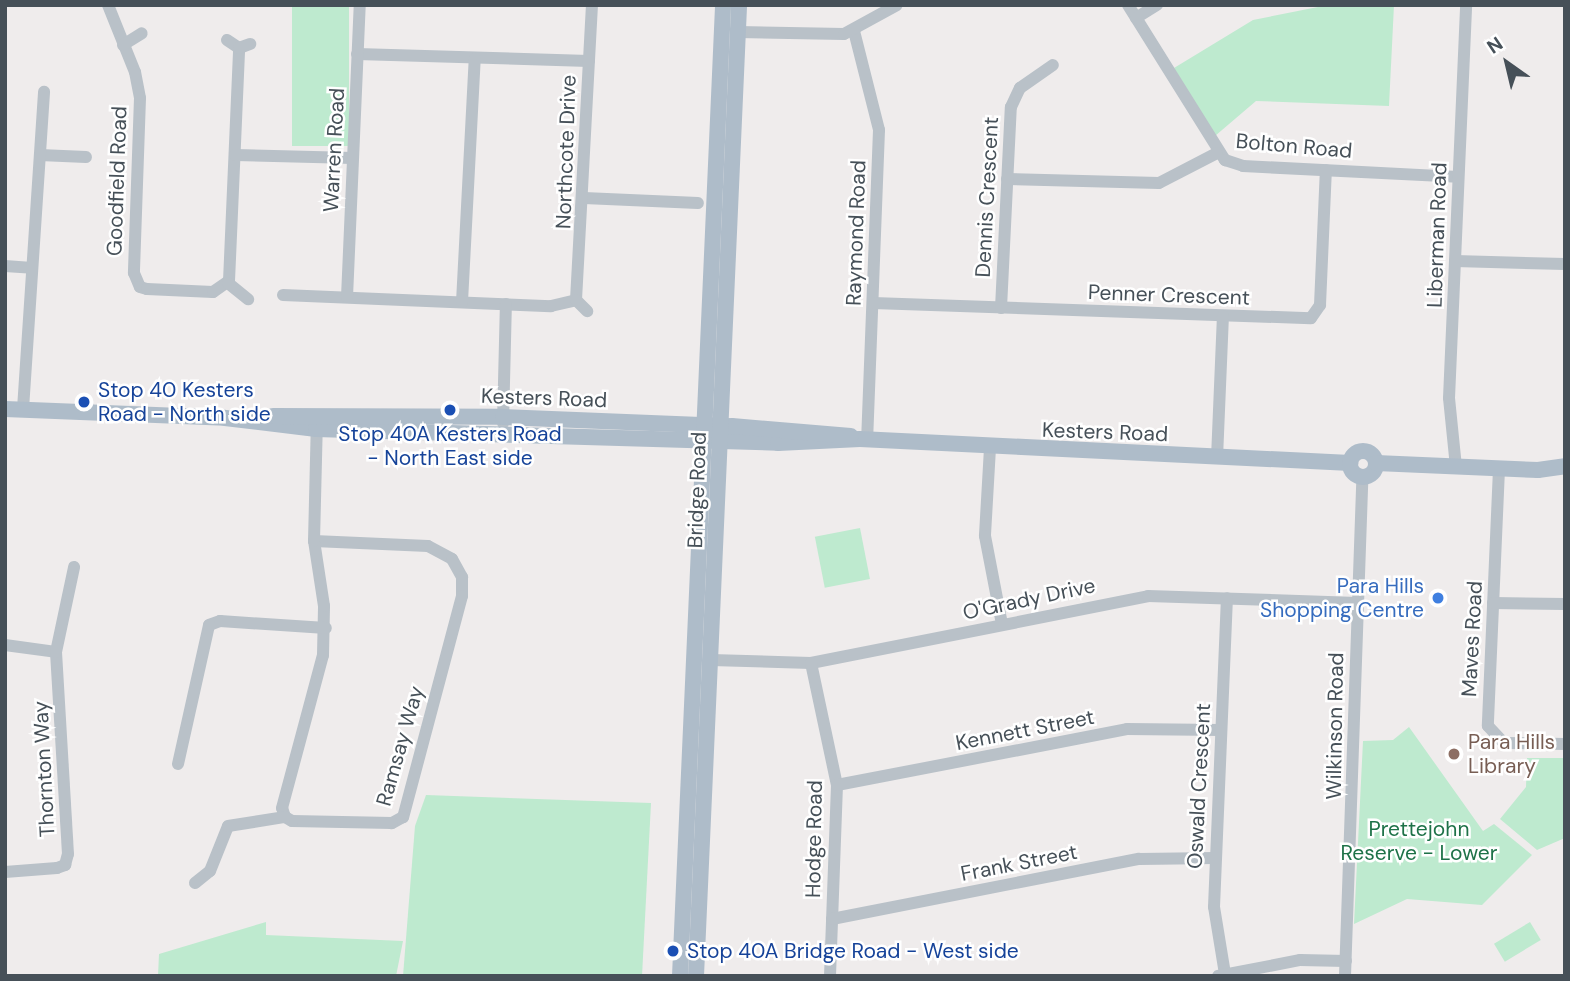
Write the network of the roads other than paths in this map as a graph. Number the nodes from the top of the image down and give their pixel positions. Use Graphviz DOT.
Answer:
graph roads {
  1 [pos="108,5"];
  2 [pos="360,5"];
  3 [pos="592,5"];
  4 [pos="723,5"];
  5 [pos="739,5"];
  6 [pos="897,5"];
  7 [pos="1128,5"];
  8 [pos="1157,5"];
  9 [pos="1466,5"];
  10 [pos="1136,18"];
  11 [pos="854,30"];
  12 [pos="730,32"];
  13 [pos="142,33"];
  14 [pos="227,40"];
  15 [pos="124,45"];
  16 [pos="357,54"];
  17 [pos="475,58"];
  18 [pos="589,61"];
  19 [pos="1053,65"];
  20 [pos="44,92"];
  21 [pos="1217,153"];
  22 [pos="40,155"];
  23 [pos="235,155"];
  24 [pos="86,158"];
  25 [pos="353,158"];
  26 [pos="1326,170"];
  27 [pos="1458,177"];
  28 [pos="1007,179"];
  29 [pos="584,198"];
  30 [pos="698,202"];
  31 [pos="1455,261"];
  32 [pos="1565,264"];
  33 [pos="5,266"];
  34 [pos="32,268"];
  35 [pos="228,283"];
  36 [pos="283,295"];
  37 [pos="347,297"];
  38 [pos="248,299"];
  39 [pos="576,300"];
  40 [pos="461,302"];
  41 [pos="873,303"];
  42 [pos="506,304"];
  43 [pos="1001,308"];
  44 [pos="587,311"];
  45 [pos="1223,316"];
  46 [pos="706,399"];
  47 [pos="5,409"];
  48 [pos="23,409"];
  49 [pos="503,417"];
  50 [pos="317,421"];
  51 [pos="675,423"];
  52 [pos="712,433"];
  53 [pos="503,434"];
  54 [pos="863,440"];
  55 [pos="990,448"];
  56 [pos="1217,458"];
  57 [pos="1349,463"];
  58 [pos="1376,463"];
  59 [pos="1565,466"];
  60 [pos="1456,467"];
  61 [pos="1499,469"];
  62 [pos="1538,470"];
  63 [pos="1362,477"];
  64 [pos="1565,477"];
  65 [pos="314,541"];
  66 [pos="74,567"];
  67 [pos="1227,598"];
  68 [pos="1357,603"];
  69 [pos="1493,603"];
  70 [pos="1565,604"];
  71 [pos="1002,624"];
  72 [pos="326,628"];
  73 [pos="5,645"];
  74 [pos="56,652"];
  75 [pos="694,659"];
  76 [pos="711,660"];
  77 [pos="811,663"];
  78 [pos="1221,730"];
  79 [pos="1565,744"];
  80 [pos="178,764"];
  81 [pos="837,785"];
  82 [pos="285,817"];
  83 [pos="1215,858"];
  84 [pos="5,872"];
  85 [pos="195,883"];
  86 [pos="832,919"];
  87 [pos="1346,961"];
  88 [pos="1222,975"];
  89 [pos="680,976"];
  90 [pos="696,976"];
  91 [pos="830,976"];
  92 [pos="1345,976"];
  1 -- 15 [label="street, Goodfield Road"];
  2 -- 16 [label="street, Warren Road"];
  3 -- 18 [label="street, Northcote Drive"];
  4 -- 12 [label="main road, Bridge Road"];
  5 -- 12 [label="main road, Bridge Road"];
  6 -- 11 [label="street"];
  7 -- 10 [label="street, Bolton Road"];
  8 -- 10 [label="street"];
  9 -- 27 [label="street, Liberman Road"];
  10 -- 21 [label="street, Bolton Road"];
  11 -- 12 [label="street"];
  11 -- 41 [label="street, Raymond Road"];
  12 -- 46 [label="main road, Bridge Road"];
  12 -- 52 [label="main road, Bridge Road"];
  13 -- 15 [label="street"];
  14 -- 23 [label="street"];
  15 -- 35 [label="street, Goodfield Road"];
  16 -- 17 [label="street"];
  16 -- 25 [label="street, Warren Road"];
  17 -- 18 [label="street"];
  17 -- 40 [label="street"];
  18 -- 29 [label="street, Northcote Drive"];
  19 -- 28 [label="street, Dennis Crescent"];
  20 -- 22 [label="street"];
  21 -- 26 [label="street, Bolton Road"];
  21 -- 28 [label="street"];
  22 -- 24 [label="street"];
  22 -- 34 [label="street"];
  23 -- 25 [label="street"];
  23 -- 35 [label="street"];
  25 -- 37 [label="street, Warren Road"];
  26 -- 27 [label="street, Bolton Road"];
  26 -- 45 [label="street, Penner Crescent"];
  27 -- 31 [label="street, Liberman Road"];
  28 -- 43 [label="street, Dennis Crescent"];
  29 -- 30 [label="street"];
  29 -- 39 [label="street, Northcote Drive"];
  31 -- 32 [label="street"];
  31 -- 60 [label="street, Liberman Road"];
  33 -- 34 [label="street"];
  34 -- 48 [label="street"];
  35 -- 38 [label="street"];
  36 -- 37 [label="street"];
  37 -- 40 [label="street"];
  39 -- 42 [label="street"];
  39 -- 44 [label="street"];
  40 -- 42 [label="street"];
  41 -- 43 [label="street, Penner Crescent"];
  41 -- 54 [label="street, Raymond Road"];
  42 -- 49 [label="street"];
  43 -- 45 [label="street, Penner Crescent"];
  45 -- 56 [label="street"];
  46 -- 51 [label="main road"];
  46 -- 52 [label="main road, Bridge Road"];
  47 -- 48 [label="main road, Kesters Road"];
  48 -- 50 [label="main road, Kesters Road"];
  49 -- 50 [label="main road, Kesters Road"];
  49 -- 51 [label="main road, Kesters Road"];
  49 -- 53 [label="street"];
  50 -- 53 [label="main road, Kesters Road"];
  50 -- 65 [label="street"];
  51 -- 52 [label="main road, Kesters Road"];
  52 -- 53 [label="main road, Kesters Road"];
  52 -- 54 [label="main road, Kesters Road"];
  52 -- 75 [label="main road, Bridge Road"];
  52 -- 76 [label="main road, Bridge Road"];
  54 -- 55 [label="main road, Kesters Road"];
  55 -- 56 [label="main road, Kesters Road"];
  55 -- 71 [label="street"];
  56 -- 57 [label="main road, Kesters Road"];
  57 -- 58 [label="main road"];
  57 -- 63 [label="main road"];
  58 -- 60 [label="main road"];
  58 -- 63 [label="main road"];
  59 -- 62 [label="main road"];
  60 -- 61 [label="main road"];
  61 -- 62 [label="main road"];
  61 -- 69 [label="street, Maves Road"];
  62 -- 64 [label="main road"];
  63 -- 68 [label="street, Wilkinson Road"];
  65 -- 72 [label="street"];
  65 -- 82 [label="street, Ramsay Way"];
  66 -- 74 [label="street, Thornton Way"];
  67 -- 68 [label="street, O'Grady Drive"];
  67 -- 71 [label="street, O'Grady Drive"];
  67 -- 78 [label="street, Oswald Crescent"];
  68 -- 87 [label="street, Wilkinson Road"];
  69 -- 70 [label="street"];
  69 -- 79 [label="street, Maves Road"];
  71 -- 77 [label="street, O'Grady Drive"];
  72 -- 80 [label="street"];
  72 -- 82 [label="street"];
  73 -- 74 [label="street"];
  74 -- 84 [label="street, Thornton Way"];
  75 -- 76 [label="main road"];
  75 -- 89 [label="main road, Bridge Road"];
  76 -- 77 [label="street, O'Grady Drive"];
  76 -- 90 [label="main road, Bridge Road"];
  77 -- 81 [label="street, Hodge Road"];
  78 -- 81 [label="street, Kennett Street"];
  78 -- 83 [label="street, Oswald Crescent"];
  81 -- 86 [label="street, Hodge Road"];
  82 -- 85 [label="street"];
  83 -- 86 [label="street, Frank Street"];
  83 -- 88 [label="street, Oswald Crescent"];
  86 -- 91 [label="street, Hodge Road"];
  87 -- 88 [label="street"];
  87 -- 92 [label="street, Wilkinson Road"];
}
